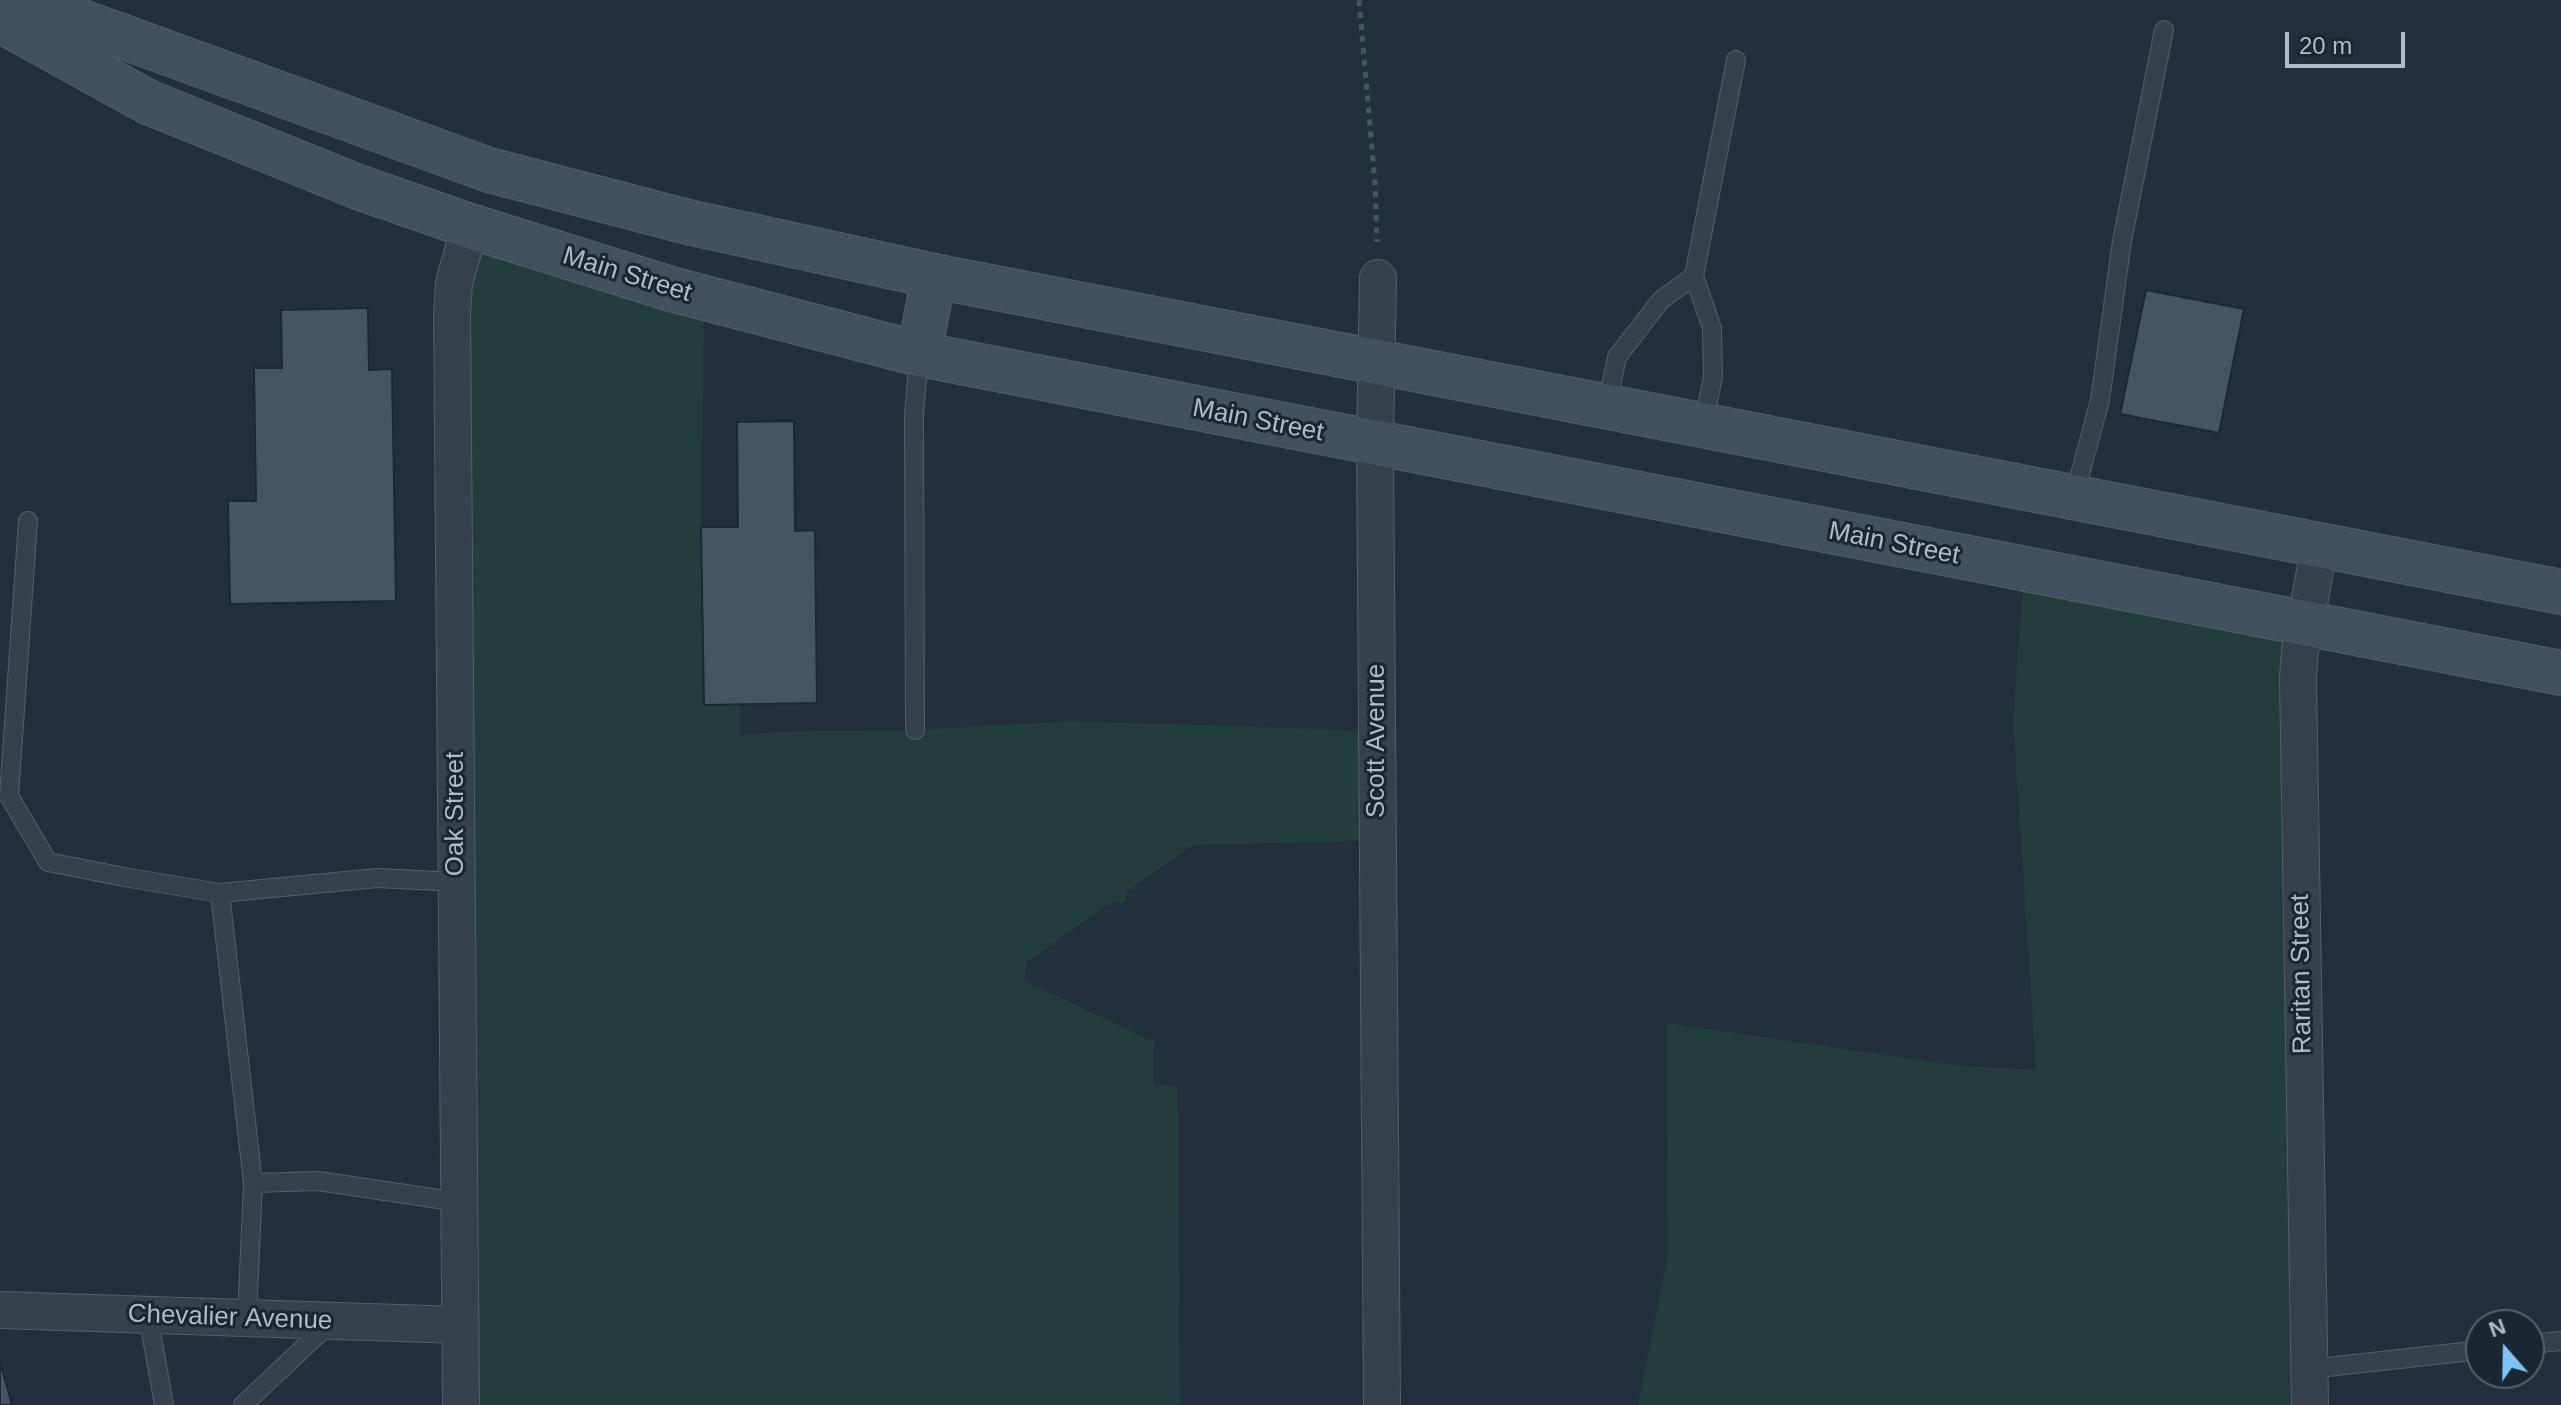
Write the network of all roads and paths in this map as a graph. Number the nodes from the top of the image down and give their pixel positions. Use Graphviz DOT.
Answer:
graph roads {
  1 [pos="22,0"];
  2 [pos="1359,0"];
  3 [pos="0,20"];
  4 [pos="2164,30"];
  5 [pos="1736,60"];
  6 [pos="489,170"];
  7 [pos="470,226"];
  8 [pos="934,276"];
  9 [pos="1694,276"];
  10 [pos="1378,278"];
  11 [pos="919,354"];
  12 [pos="1377,362"];
  13 [pos="1607,406"];
  14 [pos="1703,425"];
  15 [pos="1375,443"];
  16 [pos="2074,497"];
  17 [pos="28,521"];
  18 [pos="2320,545"];
  19 [pos="2561,592"];
  20 [pos="2305,623"];
  21 [pos="2561,673"];
  22 [pos="915,730"];
  23 [pos="457,882"];
  24 [pos="220,893"];
  25 [pos="253,1183"];
  26 [pos="459,1202"];
  27 [pos="0,1310"];
  28 [pos="148,1315"];
  29 [pos="247,1318"];
  30 [pos="331,1321"];
  31 [pos="460,1325"];
  32 [pos="2465,1352"];
  33 [pos="2309,1369"];
  34 [pos="164,1405"];
  35 [pos="243,1405"];
  36 [pos="461,1405"];
  37 [pos="1382,1405"];
  38 [pos="2310,1405"];
  1 -- 6 [label="main road"];
  2 -- 10 [label="path"];
  3 -- 7 [label="main road, Main Street"];
  4 -- 16 [label="lane"];
  5 -- 9 [label="lane"];
  6 -- 7 [label="main road"];
  6 -- 8 [label="main road"];
  7 -- 11 [label="main road, Main Street"];
  7 -- 23 [label="street, Oak Street"];
  8 -- 11 [label="main road"];
  8 -- 12 [label="main road"];
  9 -- 13 [label="lane"];
  9 -- 14 [label="lane"];
  10 -- 12 [label="street, Scott Avenue"];
  11 -- 15 [label="main road, Main Street"];
  11 -- 22 [label="lane"];
  12 -- 13 [label="main road"];
  12 -- 15 [label="street, Scott Avenue"];
  13 -- 14 [label="main road"];
  14 -- 16 [label="main road"];
  15 -- 20 [label="main road, Main Street"];
  15 -- 37 [label="street, Scott Avenue"];
  16 -- 18 [label="main road"];
  17 -- 24 [label="lane"];
  18 -- 19 [label="main road"];
  18 -- 20 [label="street, Raritan Street"];
  20 -- 21 [label="main road, Main Street"];
  20 -- 33 [label="street, Raritan Street"];
  23 -- 24 [label="lane"];
  23 -- 26 [label="street, Oak Street"];
  24 -- 25 [label="lane"];
  25 -- 26 [label="lane"];
  25 -- 29 [label="lane"];
  26 -- 31 [label="street, Oak Street"];
  27 -- 28 [label="street, Chevalier Avenue"];
  28 -- 29 [label="street, Chevalier Avenue"];
  28 -- 34 [label="lane"];
  29 -- 30 [label="street, Chevalier Avenue"];
  30 -- 31 [label="street, Chevalier Avenue"];
  30 -- 35 [label="lane"];
  31 -- 36 [label="street, Oak Street"];
  32 -- 33 [label="lane"];
  33 -- 38 [label="street, Raritan Street"];
}
